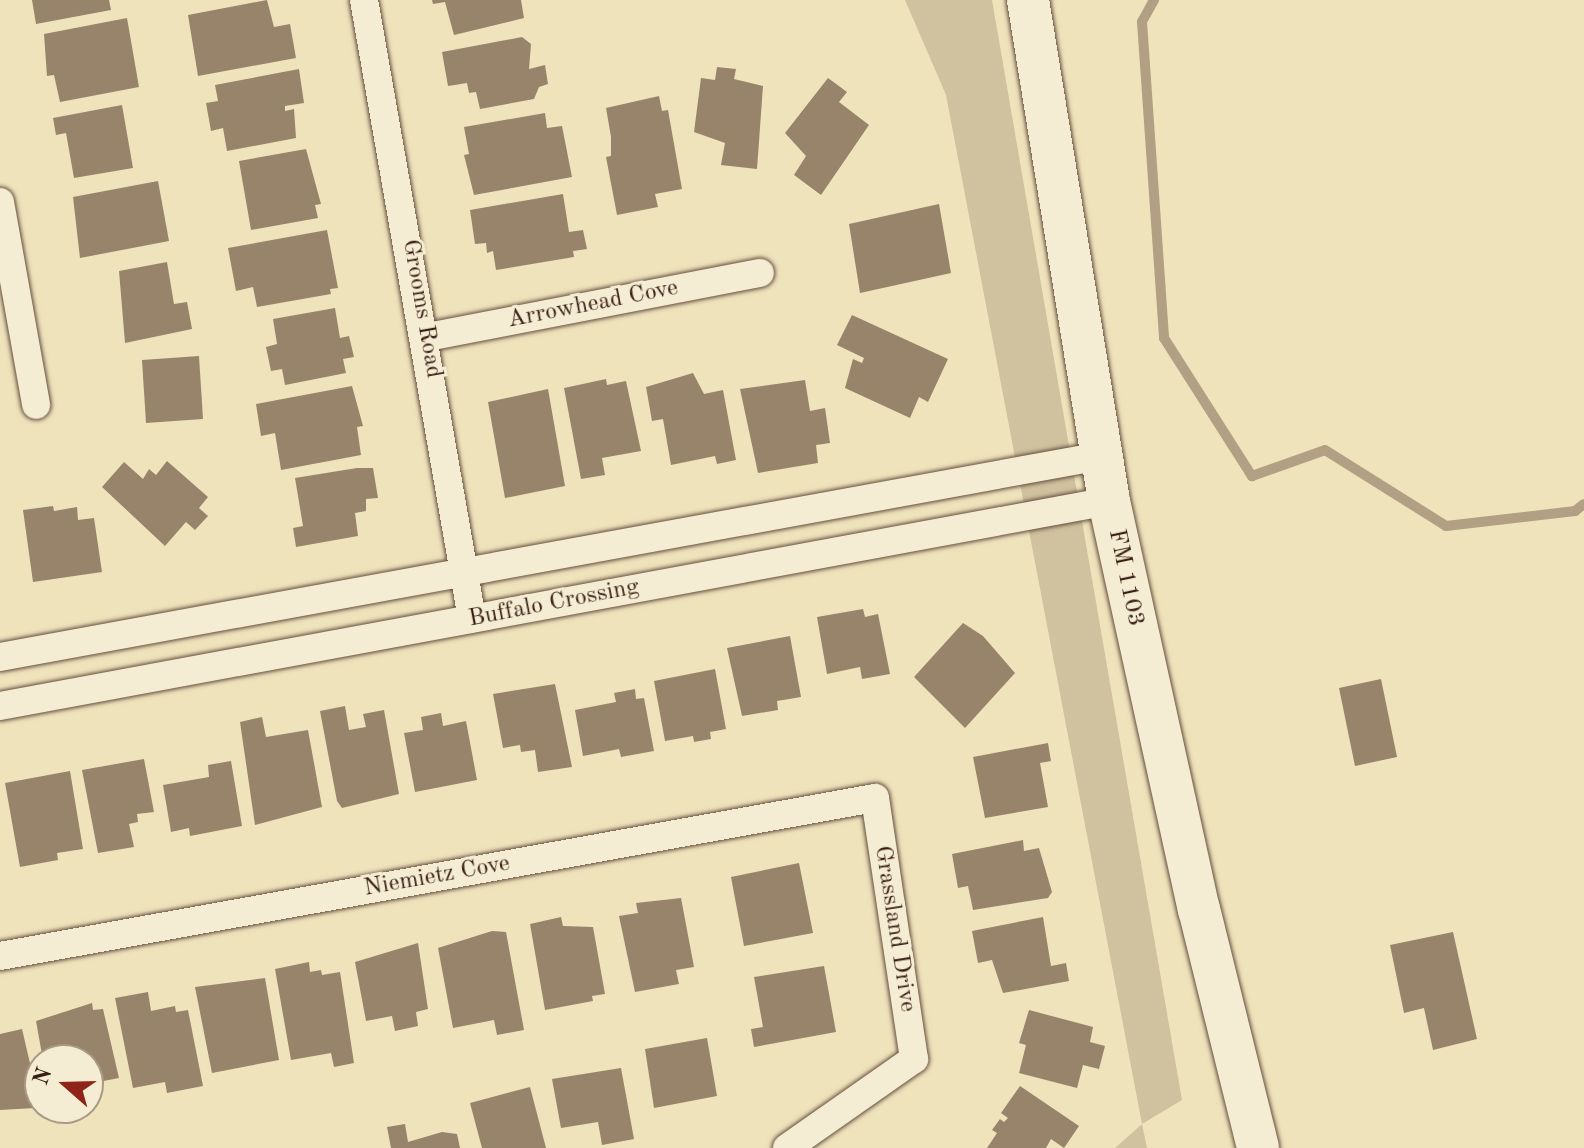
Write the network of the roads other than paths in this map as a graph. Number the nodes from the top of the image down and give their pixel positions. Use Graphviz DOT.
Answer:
graph roads {
  1 [pos="364,0"];
  2 [pos="1028,0"];
  3 [pos="0,202"];
  4 [pos="760,273"];
  5 [pos="427,337"];
  6 [pos="36,405"];
  7 [pos="1101,456"];
  8 [pos="1109,501"];
  9 [pos="464,572"];
  10 [pos="472,619"];
  11 [pos="0,657"];
  12 [pos="0,706"];
  13 [pos="875,798"];
  14 [pos="0,956"];
  15 [pos="787,1148"];
  16 [pos="1258,1148"];
  1 -- 5 [label="street, Grooms Road"];
  2 -- 7 [label="main road, FM 1103 / FM 1103"];
  3 -- 6 [label="street"];
  4 -- 5 [label="street, Arrowhead Cove"];
  5 -- 9 [label="street, Grooms Road"];
  7 -- 8 [label="main road, FM 1103 / FM 1103"];
  7 -- 9 [label="street, Buffalo Crossing"];
  8 -- 10 [label="street, Buffalo Crossing"];
  8 -- 16 [label="main road, FM 1103 / FM 1103"];
  9 -- 10 [label="street, Grooms Road"];
  9 -- 11 [label="street, Buffalo Crossing"];
  10 -- 12 [label="street, Buffalo Crossing"];
  13 -- 14 [label="street, Niemietz Cove"];
  13 -- 15 [label="street, Grassland Drive"];
}
